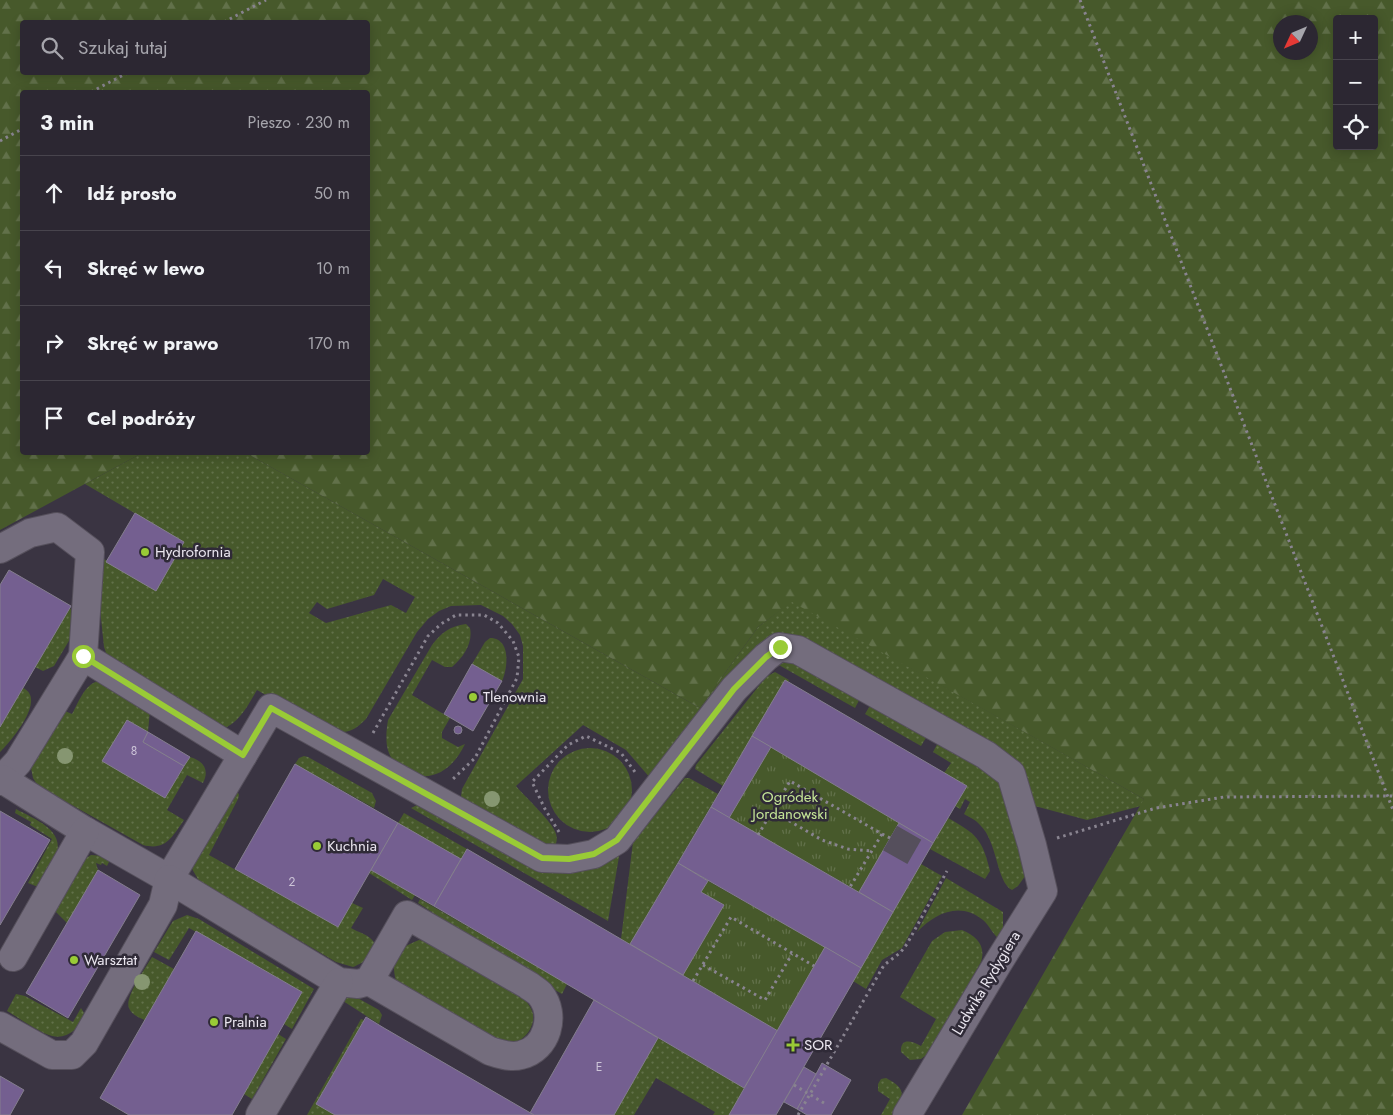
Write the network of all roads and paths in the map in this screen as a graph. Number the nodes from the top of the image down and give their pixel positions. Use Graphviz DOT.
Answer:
graph roads {
  1 [pos="266,0"];
  2 [pos="1080,0"];
  3 [pos="228,20"];
  4 [pos="123,75"];
  5 [pos="95,90"];
  6 [pos="20,130"];
  7 [pos="0,141"];
  8 [pos="0,549"];
  9 [pos="83,656"];
  10 [pos="243,755"];
  11 [pos="359,757"];
  12 [pos="1,780"];
  13 [pos="426,794"];
  14 [pos="652,795"];
  15 [pos="1393,796"];
  16 [pos="1388,797"];
  17 [pos="1393,810"];
  18 [pos="772,811"];
  19 [pos="85,831"];
  20 [pos="882,834"];
  21 [pos="758,835"];
  22 [pos="890,838"];
  23 [pos="1032,845"];
  24 [pos="871,851"];
  25 [pos="569,859"];
  26 [pos="947,871"];
  27 [pos="169,879"];
  28 [pos="850,887"];
  29 [pos="792,954"];
  30 [pos="13,957"];
  31 [pos="703,965"];
  32 [pos="814,966"];
  33 [pos="369,981"];
  34 [pos="339,982"];
  35 [pos="693,982"];
  36 [pos="0,1026"];
  37 [pos="794,1085"];
  38 [pos="809,1094"];
  39 [pos="824,1103"];
  40 [pos="260,1115"];
  41 [pos="798,1115"];
  42 [pos="907,1115"];
  1 -- 3 [label="path"];
  2 -- 16 [label="path"];
  4 -- 5 [label="path"];
  6 -- 7 [label="path"];
  8 -- 9 [label="lane"];
  9 -- 10 [label="lane"];
  9 -- 12 [label="lane"];
  10 -- 11 [label="lane"];
  10 -- 27 [label="lane"];
  11 -- 13 [label="lane"];
  11 -- 13 [label="path"];
  12 -- 19 [label="lane"];
  13 -- 25 [label="lane"];
  14 -- 23 [label="lane, Ludwika Rydygiera"];
  14 -- 25 [label="lane"];
  14 -- 25 [label="path"];
  15 -- 16 [label="path"];
  16 -- 17 [label="path"];
  16 -- 23 [label="path"];
  18 -- 20 [label="path"];
  18 -- 21 [label="path"];
  18 -- 24 [label="path"];
  19 -- 27 [label="lane"];
  19 -- 30 [label="lane"];
  20 -- 22 [label="path"];
  20 -- 24 [label="path"];
  23 -- 42 [label="lane, Ludwika Rydygiera"];
  24 -- 28 [label="path"];
  26 -- 38 [label="path"];
  27 -- 34 [label="lane"];
  27 -- 36 [label="lane"];
  29 -- 31 [label="path"];
  29 -- 31 [label="path"];
  29 -- 32 [label="path"];
  31 -- 35 [label="path"];
  33 -- 33 [label="lane"];
  33 -- 34 [label="lane"];
  34 -- 40 [label="lane"];
  37 -- 38 [label="path"];
  38 -- 39 [label="path"];
  38 -- 41 [label="path"];
}
